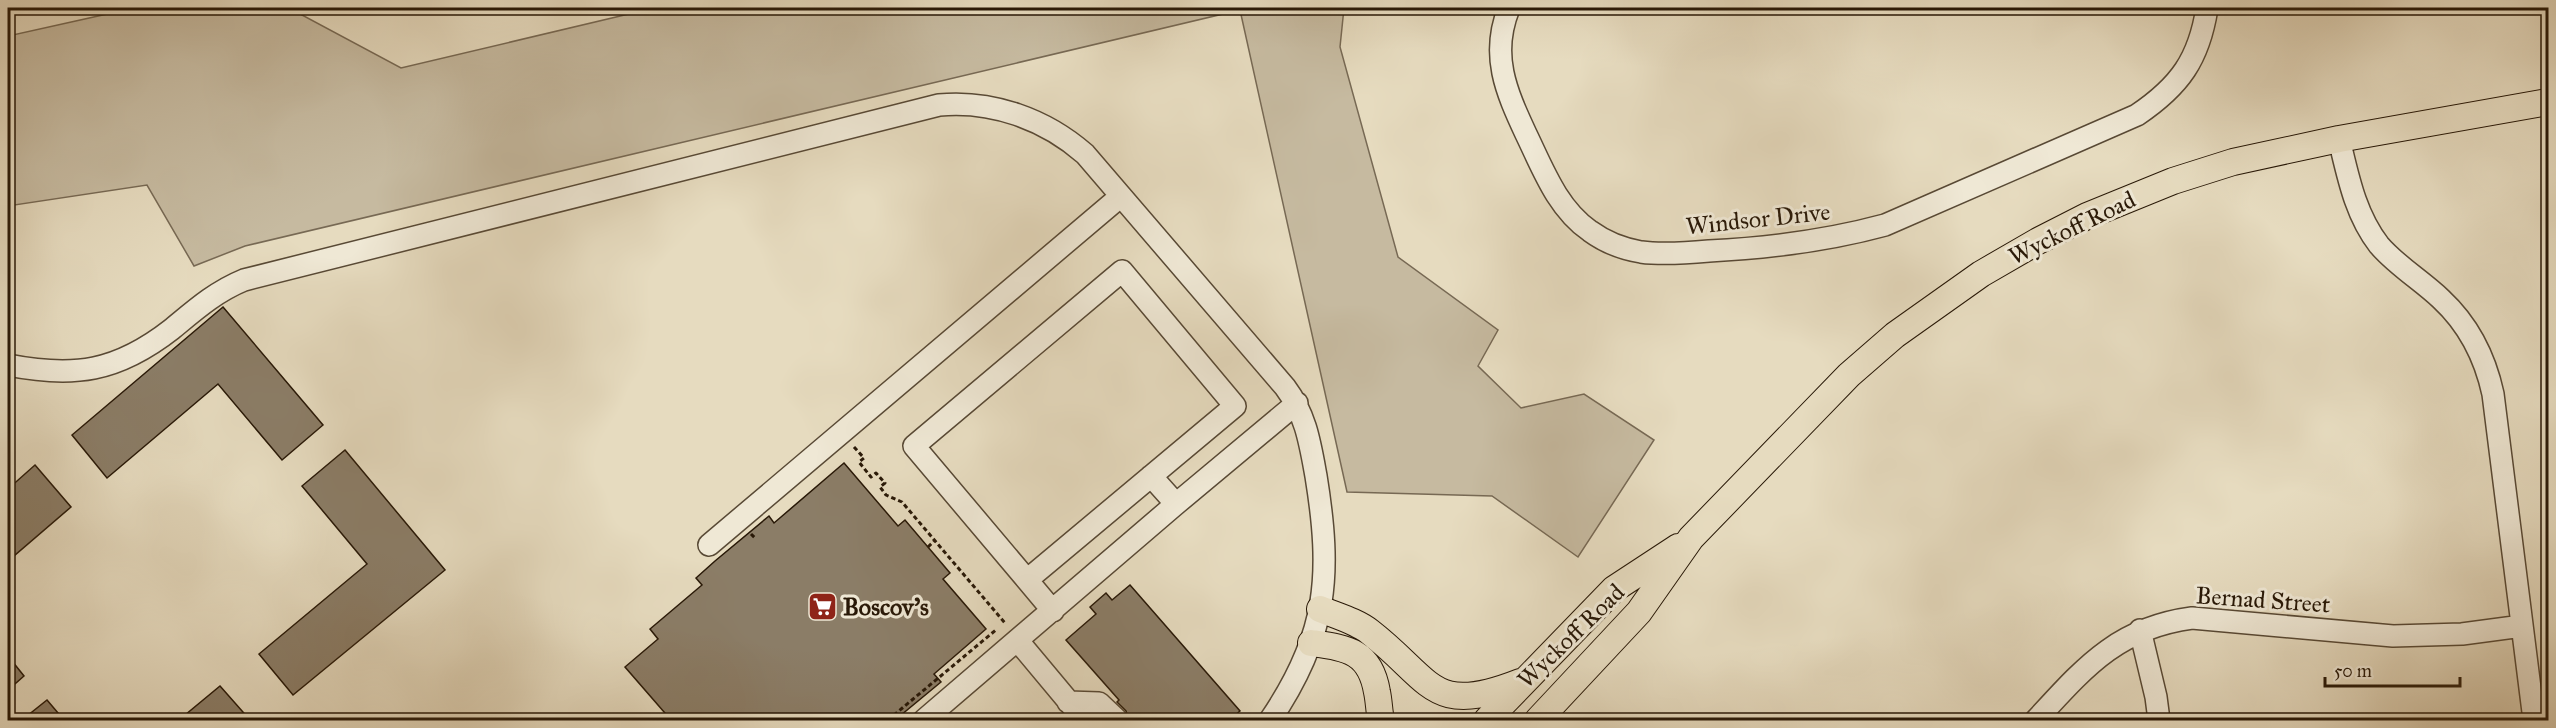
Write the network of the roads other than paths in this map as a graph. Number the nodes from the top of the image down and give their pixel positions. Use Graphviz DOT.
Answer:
graph roads {
  1 [pos="1509,8"];
  2 [pos="2207,8"];
  3 [pos="2548,102"];
  4 [pos="2339,139"];
  5 [pos="1122,196"];
  6 [pos="8,365"];
  7 [pos="1297,404"];
  8 [pos="1151,476"];
  9 [pos="1176,504"];
  10 [pos="1691,538"];
  11 [pos="709,545"];
  12 [pos="1027,580"];
  13 [pos="1320,609"];
  14 [pos="1053,611"];
  15 [pos="2522,627"];
  16 [pos="2140,630"];
  17 [pos="1018,641"];
  18 [pos="1311,643"];
  19 [pos="1525,680"];
  20 [pos="1068,702"];
  21 [pos="924,720"];
  22 [pos="1084,720"];
  23 [pos="1117,720"];
  24 [pos="1270,720"];
  25 [pos="1381,720"];
  26 [pos="1487,720"];
  27 [pos="1538,720"];
  28 [pos="2036,720"];
  29 [pos="2159,720"];
  30 [pos="2534,720"];
  1 -- 2 [label="street, Windsor Drive"];
  3 -- 4 [label="main road, Wyckoff Road"];
  4 -- 10 [label="main road, Wyckoff Road"];
  4 -- 15 [label="street"];
  5 -- 6 [label="street"];
  5 -- 7 [label="street"];
  5 -- 11 [label="street"];
  7 -- 9 [label="street"];
  7 -- 13 [label="street"];
  8 -- 9 [label="street"];
  8 -- 12 [label="street"];
  8 -- 12 [label="street"];
  9 -- 14 [label="street"];
  10 -- 19 [label="main road, Wyckoff Road"];
  10 -- 27 [label="main road, Wyckoff Road"];
  12 -- 14 [label="street"];
  13 -- 18 [label="street"];
  13 -- 19 [label="main road"];
  14 -- 17 [label="street"];
  15 -- 16 [label="street, Bernad Street"];
  15 -- 30 [label="street"];
  16 -- 28 [label="street, Bernad Street"];
  16 -- 29 [label="street"];
  17 -- 20 [label="street"];
  17 -- 21 [label="street"];
  18 -- 24 [label="street"];
  18 -- 25 [label="main road"];
  19 -- 26 [label="main road, Wyckoff Road"];
  20 -- 22 [label="street"];
  20 -- 23 [label="street"];
}
